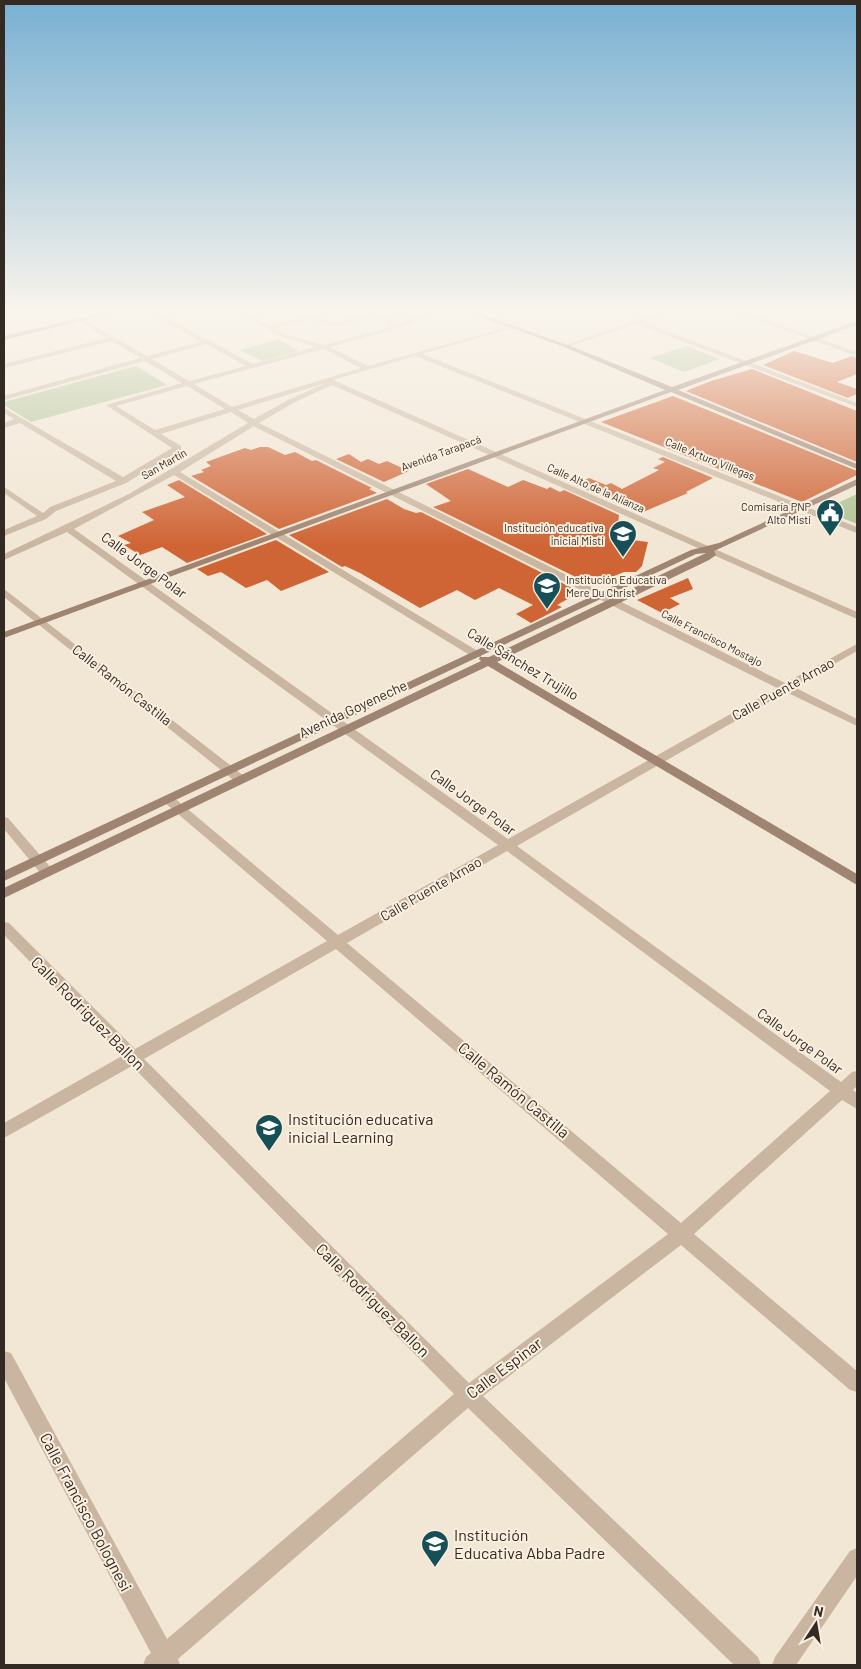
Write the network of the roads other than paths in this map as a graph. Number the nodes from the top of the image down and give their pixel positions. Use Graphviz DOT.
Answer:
graph roads {
  1 [pos="34,390"];
  2 [pos="165,390"];
  3 [pos="196,390"];
  4 [pos="297,390"];
  5 [pos="312,390"];
  6 [pos="349,390"];
  7 [pos="506,390"];
  8 [pos="652,390"];
  9 [pos="672,390"];
  10 [pos="817,390"];
  11 [pos="4,398"];
  12 [pos="857,405"];
  13 [pos="228,409"];
  14 [pos="4,410"];
  15 [pos="574,417"];
  16 [pos="20,420"];
  17 [pos="585,422"];
  18 [pos="253,423"];
  19 [pos="4,426"];
  20 [pos="155,433"];
  21 [pos="483,450"];
  22 [pos="493,454"];
  23 [pos="857,467"];
  24 [pos="174,472"];
  25 [pos="123,480"];
  26 [pos="857,482"];
  27 [pos="4,489"];
  28 [pos="387,489"];
  29 [pos="802,508"];
  30 [pos="43,517"];
  31 [pos="68,530"];
  32 [pos="857,530"];
  33 [pos="274,532"];
  34 [pos="4,533"];
  35 [pos="709,550"];
  36 [pos="4,557"];
  37 [pos="140,580"];
  38 [pos="4,592"];
  39 [pos="601,595"];
  40 [pos="615,601"];
  41 [pos="857,616"];
  42 [pos="38,619"];
  43 [pos="4,627"];
  44 [pos="4,635"];
  45 [pos="857,647"];
  46 [pos="477,655"];
  47 [pos="489,662"];
  48 [pos="786,688"];
  49 [pos="333,720"];
  50 [pos="857,723"];
  51 [pos="346,729"];
  52 [pos="656,760"];
  53 [pos="228,769"];
  54 [pos="240,779"];
  55 [pos="168,799"];
  56 [pos="181,809"];
  57 [pos="4,821"];
  58 [pos="507,845"];
  59 [pos="37,860"];
  60 [pos="47,872"];
  61 [pos="4,876"];
  62 [pos="857,880"];
  63 [pos="4,892"];
  64 [pos="4,927"];
  65 [pos="339,942"];
  66 [pos="133,1058"];
  67 [pos="857,1076"];
  68 [pos="842,1090"];
  69 [pos="857,1102"];
  70 [pos="4,1131"];
  71 [pos="683,1233"];
  72 [pos="4,1360"];
  73 [pos="857,1383"];
  74 [pos="468,1395"];
  75 [pos="857,1558"];
  76 [pos="162,1662"];
  77 [pos="750,1665"];
  78 [pos="783,1665"];
  1 -- 11 [label="street"];
  2 -- 20 [label="street"];
  3 -- 13 [label="street, Calle Francisco Mostajo"];
  4 -- 13 [label="street"];
  5 -- 18 [label="street, San Martín"];
  6 -- 21 [label="street, Calle Alto de la Alianza"];
  7 -- 15 [label="street, Calle Arturo Villegas"];
  8 -- 15 [label="street, Avenida Tarapacá"];
  9 -- 17 [label="street, Avenida Tarapacá"];
  9 -- 23 [label="street"];
  10 -- 12 [label="street"];
  13 -- 18 [label="street, Calle Francisco Mostajo"];
  13 -- 20 [label="street"];
  14 -- 16 [label="street"];
  15 -- 17 [label="street, Calle Arturo Villegas"];
  15 -- 21 [label="street, Avenida Tarapacá"];
  16 -- 19 [label="street"];
  16 -- 25 [label="street"];
  17 -- 22 [label="street, Avenida Tarapacá"];
  17 -- 29 [label="street, Calle Arturo Villegas"];
  18 -- 24 [label="street, San Martín"];
  18 -- 28 [label="street, Calle Francisco Mostajo"];
  20 -- 25 [label="street"];
  21 -- 22 [label="street, Calle Alto de la Alianza"];
  21 -- 28 [label="street, Avenida Tarapacá"];
  22 -- 28 [label="street, Avenida Tarapacá"];
  22 -- 35 [label="street, Calle Alto de la Alianza"];
  24 -- 31 [label="street, San Martín"];
  24 -- 33 [label="street, Calle Sánchez Trujillo"];
  25 -- 30 [label="street"];
  26 -- 29 [label="street, Avenida Goyeneche"];
  27 -- 30 [label="street"];
  28 -- 33 [label="street, Avenida Tarapacá"];
  28 -- 39 [label="street, Calle Francisco Mostajo"];
  29 -- 32 [label="street, Calle Arturo Villegas"];
  29 -- 35 [label="street, Avenida Goyeneche"];
  30 -- 34 [label="street"];
  31 -- 36 [label="street, San Martín"];
  31 -- 37 [label="street, Calle Jorge Polar"];
  33 -- 37 [label="street, Avenida Tarapacá"];
  33 -- 46 [label="street, Calle Sánchez Trujillo"];
  35 -- 39 [label="street, Avenida Goyeneche"];
  35 -- 40 [label="street, Avenida Goyeneche"];
  35 -- 41 [label="street, Calle Alto de la Alianza"];
  37 -- 42 [label="street, Avenida Tarapacá"];
  37 -- 49 [label="street, Calle Jorge Polar"];
  38 -- 42 [label="street, Calle Ramón Castilla"];
  39 -- 40 [label="street, Calle Francisco Mostajo"];
  39 -- 46 [label="street, Avenida Goyeneche"];
  40 -- 47 [label="street, Avenida Goyeneche"];
  40 -- 48 [label="street, Calle Francisco Mostajo"];
  42 -- 43 [label="street"];
  42 -- 44 [label="street"];
  42 -- 53 [label="street, Calle Ramón Castilla"];
  45 -- 48 [label="street, Calle Puente Arnao"];
  46 -- 47 [label="street, Calle Sánchez Trujillo"];
  46 -- 49 [label="street, Avenida Goyeneche"];
  47 -- 51 [label="street, Avenida Goyeneche"];
  47 -- 52 [label="street, Calle Sánchez Trujillo"];
  48 -- 50 [label="street, Calle Francisco Mostajo"];
  48 -- 52 [label="street, Calle Puente Arnao"];
  49 -- 51 [label="street, Calle Jorge Polar"];
  49 -- 53 [label="street, Avenida Goyeneche"];
  51 -- 54 [label="street, Avenida Goyeneche"];
  51 -- 58 [label="street, Calle Jorge Polar"];
  52 -- 58 [label="street, Calle Puente Arnao"];
  52 -- 62 [label="street, Calle Sánchez Trujillo"];
  53 -- 54 [label="street, Calle Ramón Castilla"];
  53 -- 55 [label="street, Avenida Goyeneche"];
  54 -- 56 [label="street, Avenida Goyeneche"];
  55 -- 56 [label="street, Calle Ramón Castilla"];
  55 -- 59 [label="street, Avenida Goyeneche"];
  56 -- 60 [label="street, Avenida Goyeneche"];
  56 -- 65 [label="street, Calle Ramón Castilla"];
  57 -- 59 [label="street"];
  58 -- 65 [label="street, Calle Puente Arnao"];
  58 -- 68 [label="street, Calle Jorge Polar"];
  59 -- 60 [label="street"];
  59 -- 61 [label="street, Avenida Goyeneche"];
  60 -- 63 [label="street, Avenida Goyeneche"];
  64 -- 66 [label="street, Calle Rodriguez Ballon"];
  65 -- 66 [label="street, Calle Puente Arnao"];
  65 -- 71 [label="street, Calle Ramón Castilla"];
  66 -- 70 [label="street, Calle Puente Arnao"];
  66 -- 74 [label="street, Calle Rodriguez Ballon"];
  67 -- 68 [label="street, Calle Espinar"];
  68 -- 69 [label="street, Calle Jorge Polar"];
  68 -- 71 [label="street, Calle Espinar"];
  71 -- 73 [label="street, Calle Ramón Castilla"];
  71 -- 74 [label="street, Calle Espinar"];
  72 -- 76 [label="street, Calle Francisco Bolognesi"];
  74 -- 76 [label="street, Calle Espinar"];
  74 -- 77 [label="street, Calle Rodriguez Ballon"];
  75 -- 78 [label="street"];
}
